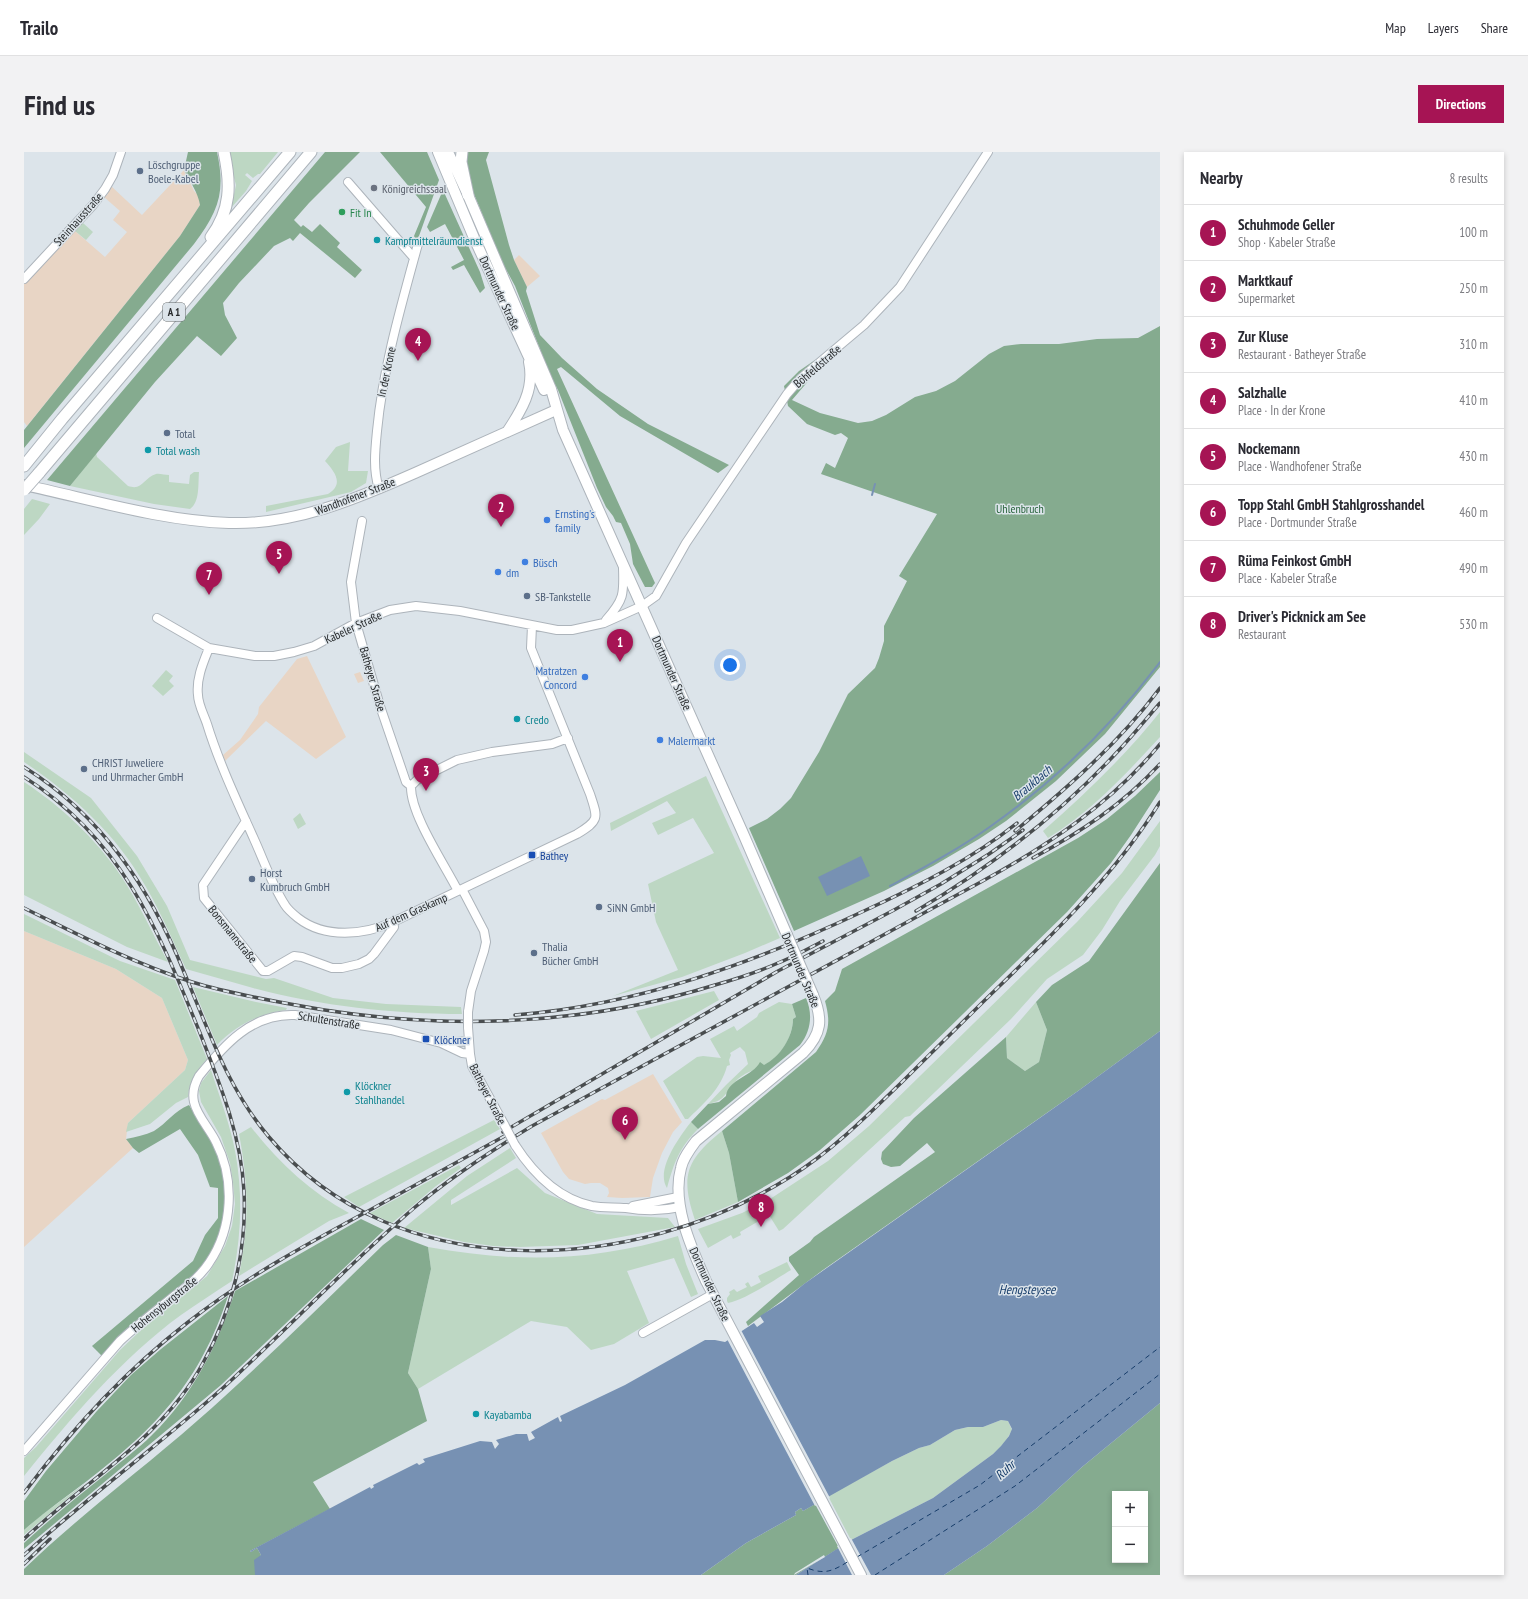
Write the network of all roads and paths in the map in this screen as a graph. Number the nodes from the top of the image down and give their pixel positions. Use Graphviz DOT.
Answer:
graph roads {
  1 [pos="121,152"];
  2 [pos="224,152"];
  3 [pos="290,152"];
  4 [pos="311,152"];
  5 [pos="438,152"];
  6 [pos="448,152"];
  7 [pos="462,152"];
  8 [pos="988,152"];
  9 [pos="348,182"];
  10 [pos="468,195"];
  11 [pos="418,244"];
  12 [pos="414,258"];
  13 [pos="24,279"];
  14 [pos="156,309"];
  15 [pos="526,352"];
  16 [pos="556,410"];
  17 [pos="506,433"];
  18 [pos="24,466"];
  19 [pos="24,485"];
  20 [pos="379,488"];
  21 [pos="24,490"];
  22 [pos="362,521"];
  23 [pos="623,566"];
  24 [pos="642,606"];
  25 [pos="158,618"];
  26 [pos="356,623"];
  27 [pos="604,623"];
  28 [pos="532,626"];
  29 [pos="208,648"];
  30 [pos="568,738"];
  31 [pos="411,786"];
  32 [pos="246,822"];
  33 [pos="460,890"];
  34 [pos="393,922"];
  35 [pos="468,1041"];
  36 [pos="441,1043"];
  37 [pos="470,1054"];
  38 [pos="208,1064"];
  39 [pos="678,1196"];
  40 [pos="680,1207"];
  41 [pos="626,1208"];
  42 [pos="713,1294"];
  43 [pos="643,1333"];
  44 [pos="24,1451"];
  45 [pos="860,1572"];
  1 -- 13 [label="street, Steinhausstraße"];
  2 -- 14 [label="highway"];
  3 -- 14 [label="highway, A 1"];
  4 -- 21 [label="highway, A 1, bridge"];
  5 -- 15 [label="main road, Dortmunder Straße"];
  6 -- 10 [label="main road, Dortmunder Straße"];
  7 -- 10 [label="highway"];
  8 -- 24 [label="street, Böhfeldstraße"];
  9 -- 12 [label="street"];
  10 -- 16 [label="main road, Dortmunder Straße"];
  11 -- 12 [label="street, In der Krone"];
  12 -- 20 [label="street, In der Krone"];
  14 -- 18 [label="highway, A 1"];
  15 -- 16 [label="main road, Dortmunder Straße"];
  15 -- 17 [label="main road"];
  16 -- 17 [label="main road, Wandhofener Straße"];
  16 -- 23 [label="main road, Dortmunder Straße"];
  17 -- 20 [label="main road, Wandhofener Straße"];
  19 -- 20 [label="main road, Wandhofener Straße"];
  22 -- 26 [label="street, Batheyer Straße"];
  23 -- 24 [label="main road, Dortmunder Straße"];
  23 -- 27 [label="street"];
  24 -- 27 [label="street, Kabeler Straße"];
  24 -- 39 [label="main road, Dortmunder Straße, bridge"];
  25 -- 29 [label="street, Kabeler Straße"];
  26 -- 28 [label="street, Kabeler Straße"];
  26 -- 29 [label="street, Kabeler Straße"];
  26 -- 31 [label="street, Batheyer Straße"];
  27 -- 28 [label="street, Kabeler Straße"];
  28 -- 30 [label="street, Auf dem Graskamp"];
  29 -- 32 [label="street, Auf dem Graskamp"];
  30 -- 31 [label="street"];
  30 -- 33 [label="street, Auf dem Graskamp"];
  31 -- 33 [label="street, Batheyer Straße"];
  32 -- 34 [label="street, Auf dem Graskamp"];
  32 -- 34 [label="street, Bonsmannstraße"];
  33 -- 34 [label="street, Auf dem Graskamp"];
  33 -- 35 [label="street, Batheyer Straße, bridge"];
  35 -- 36 [label="street, Schultenstraße"];
  35 -- 37 [label="street, Batheyer Straße"];
  36 -- 37 [label="street, Schultenstraße"];
  36 -- 38 [label="street, Schultenstraße"];
  37 -- 41 [label="street, Batheyer Straße, bridge"];
  38 -- 44 [label="street, Hohensyburgstraße"];
  39 -- 40 [label="main road, Dortmunder Straße"];
  39 -- 41 [label="street, Batheyer Straße"];
  40 -- 41 [label="street, Batheyer Straße"];
  40 -- 42 [label="main road, Dortmunder Straße"];
  42 -- 43 [label="street"];
  42 -- 45 [label="main road, Dortmunder Straße"];
}
